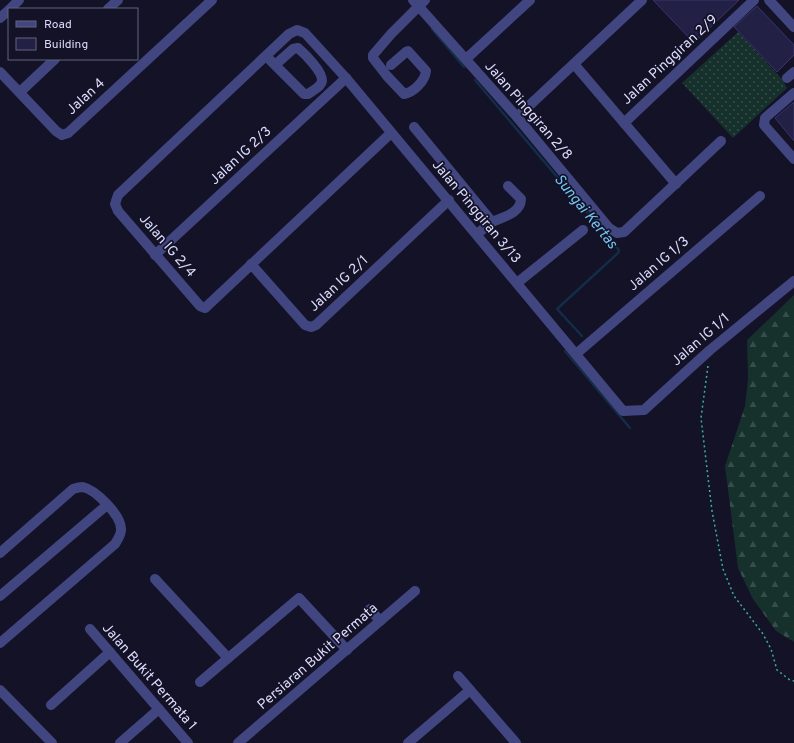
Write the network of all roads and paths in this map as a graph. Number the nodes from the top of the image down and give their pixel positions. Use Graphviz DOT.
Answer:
graph roads {
  1 [pos="19,0"];
  2 [pos="118,0"];
  3 [pos="212,0"];
  4 [pos="530,0"];
  5 [pos="642,0"];
  6 [pos="754,0"];
  7 [pos="769,0"];
  8 [pos="419,2"];
  9 [pos="10,8"];
  10 [pos="109,8"];
  11 [pos="8,10"];
  12 [pos="0,18"];
  13 [pos="794,27"];
  14 [pos="305,33"];
  15 [pos="266,56"];
  16 [pos="466,59"];
  17 [pos="54,60"];
  18 [pos="574,64"];
  19 [pos="274,65"];
  20 [pos="391,65"];
  21 [pos="0,72"];
  22 [pos="346,78"];
  23 [pos="20,92"];
  24 [pos="794,94"];
  25 [pos="517,117"];
  26 [pos="624,123"];
  27 [pos="414,127"];
  28 [pos="391,133"];
  29 [pos="721,140"];
  30 [pos="794,159"];
  31 [pos="676,184"];
  32 [pos="508,186"];
  33 [pos="760,196"];
  34 [pos="448,200"];
  35 [pos="492,222"];
  36 [pos="583,230"];
  37 [pos="477,234"];
  38 [pos="155,255"];
  39 [pos="251,264"];
  40 [pos="794,281"];
  41 [pos="518,283"];
  42 [pos="710,350"];
  43 [pos="576,354"];
  44 [pos="623,411"];
  45 [pos="107,505"];
  46 [pos="0,553"];
  47 [pos="155,579"];
  48 [pos="415,592"];
  49 [pos="0,596"];
  50 [pos="370,609"];
  51 [pos="380,621"];
  52 [pos="90,628"];
  53 [pos="0,644"];
  54 [pos="347,650"];
  55 [pos="110,652"];
  56 [pos="228,658"];
  57 [pos="458,676"];
  58 [pos="794,681"];
  59 [pos="200,682"];
  60 [pos="0,690"];
  61 [pos="470,690"];
  62 [pos="51,705"];
  63 [pos="159,709"];
  64 [pos="52,743"];
  65 [pos="120,743"];
  66 [pos="188,743"];
  67 [pos="238,743"];
  68 [pos="408,743"];
  69 [pos="515,743"];
  1 -- 9 [label="street"];
  2 -- 10 [label="street"];
  3 -- 23 [label="street, Jalan 4"];
  4 -- 16 [label="street"];
  5 -- 18 [label="street"];
  6 -- 26 [label="street, Jalan Pinggiran 2/9"];
  7 -- 13 [label="street"];
  8 -- 16 [label="street, Jalan Pinggiran 2/8"];
  8 -- 20 [label="street"];
  11 -- 12 [label="street"];
  14 -- 15 [label="street, Jalan IG 2/4"];
  14 -- 22 [label="street, Jalan Pinggiran 3/13"];
  15 -- 19 [label="street"];
  15 -- 38 [label="street, Jalan IG 2/4"];
  16 -- 25 [label="street, Jalan Pinggiran 2/8"];
  17 -- 23 [label="street"];
  18 -- 25 [label="street"];
  18 -- 26 [label="street"];
  19 -- 19 [label="street"];
  21 -- 23 [label="street"];
  22 -- 28 [label="street, Jalan Pinggiran 3/13"];
  22 -- 38 [label="street, Jalan IG 2/3"];
  24 -- 30 [label="street"];
  25 -- 31 [label="street, Jalan Pinggiran 2/8"];
  26 -- 31 [label="street"];
  27 -- 35 [label="street"];
  28 -- 34 [label="street, Jalan Pinggiran 3/13"];
  28 -- 39 [label="street, Jalan IG 2/4"];
  29 -- 31 [label="street"];
  32 -- 35 [label="street"];
  33 -- 43 [label="street, Jalan IG 1/3"];
  34 -- 37 [label="street, Jalan Pinggiran 3/13"];
  34 -- 39 [label="street, Jalan IG 2/1"];
  35 -- 37 [label="street"];
  36 -- 41 [label="street"];
  37 -- 41 [label="street, Jalan Pinggiran 3/13"];
  38 -- 39 [label="street, Jalan IG 2/4"];
  40 -- 42 [label="street, Jalan IG 1/1"];
  41 -- 43 [label="street, Jalan Pinggiran 3/13"];
  42 -- 44 [label="street, Jalan IG 1/1"];
  42 -- 58 [label="path"];
  43 -- 44 [label="street, Jalan Pinggiran 3/13"];
  45 -- 46 [label="street"];
  45 -- 49 [label="street"];
  45 -- 53 [label="street"];
  47 -- 56 [label="street"];
  48 -- 51 [label="street, Persiaran Bukit Permata"];
  50 -- 51 [label="street"];
  51 -- 54 [label="street, Persiaran Bukit Permata"];
  52 -- 55 [label="street, Jalan Bukit Permata 1"];
  54 -- 56 [label="street"];
  54 -- 67 [label="street, Persiaran Bukit Permata"];
  55 -- 62 [label="street"];
  55 -- 63 [label="street, Jalan Bukit Permata 1"];
  56 -- 59 [label="street"];
  57 -- 61 [label="street"];
  60 -- 64 [label="street"];
  61 -- 68 [label="street"];
  61 -- 69 [label="street"];
  63 -- 65 [label="street"];
  63 -- 66 [label="street, Jalan Bukit Permata 1"];
}
